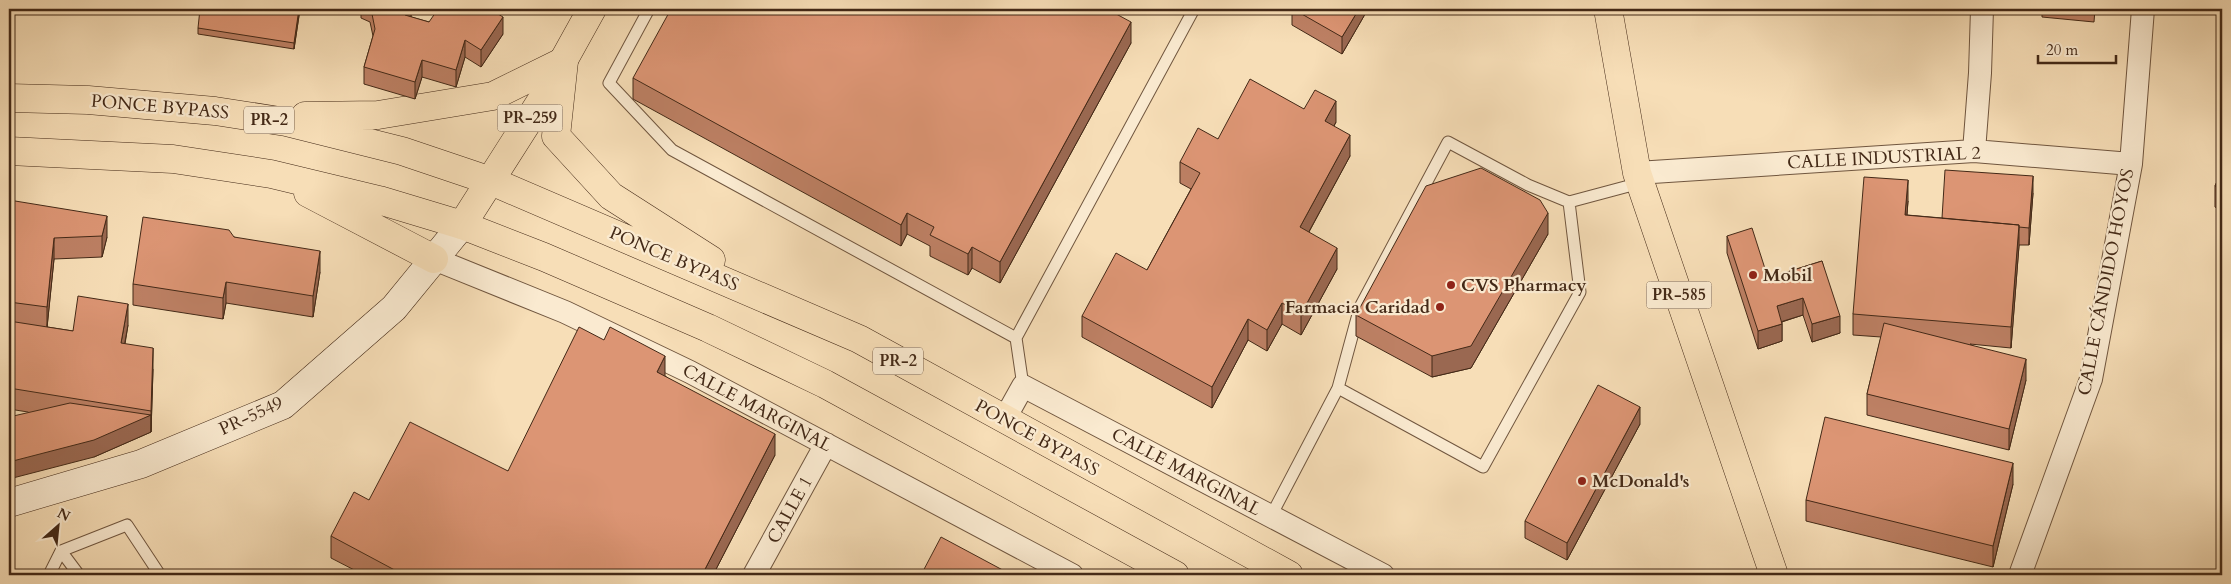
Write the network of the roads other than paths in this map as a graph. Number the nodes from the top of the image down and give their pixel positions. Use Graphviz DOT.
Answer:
graph roads {
  1 [pos="592,9"];
  2 [pos="649,9"];
  3 [pos="1194,9"];
  4 [pos="1608,9"];
  5 [pos="1982,9"];
  6 [pos="2143,9"];
  7 [pos="564,60"];
  8 [pos="9,98"];
  9 [pos="247,116"];
  10 [pos="19,152"];
  11 [pos="1974,152"];
  12 [pos="2130,164"];
  13 [pos="272,174"];
  14 [pos="1638,178"];
  15 [pos="491,181"];
  16 [pos="1569,202"];
  17 [pos="462,225"];
  18 [pos="434,259"];
  19 [pos="781,305"];
  20 [pos="1016,338"];
  21 [pos="1023,386"];
  22 [pos="1338,388"];
  23 [pos="1004,420"];
  24 [pos="826,444"];
  25 [pos="9,503"];
  26 [pos="1271,516"];
  27 [pos="61,551"];
  28 [pos="49,575"];
  29 [pos="79,575"];
  30 [pos="160,575"];
  31 [pos="754,575"];
  32 [pos="1072,575"];
  33 [pos="1175,575"];
  34 [pos="1289,575"];
  35 [pos="1383,575"];
  36 [pos="1774,575"];
  37 [pos="2020,575"];
  1 -- 7 [label="main road, PR-259"];
  2 -- 20 [label="lane"];
  3 -- 20 [label="lane"];
  4 -- 14 [label="main road, PR-585"];
  5 -- 11 [label="street"];
  6 -- 12 [label="street, CALLE CÁNDIDO HOYOS"];
  7 -- 9 [label="main road"];
  7 -- 15 [label="main road, PR-259"];
  7 -- 19 [label="main road"];
  8 -- 9 [label="main road, PONCE BYPASS / PR-2"];
  9 -- 15 [label="main road, PONCE BYPASS / PR-2"];
  10 -- 13 [label="main road"];
  11 -- 12 [label="street, CALLE INDUSTRIAL 2"];
  11 -- 14 [label="street, CALLE INDUSTRIAL 2"];
  12 -- 37 [label="street, CALLE CÁNDIDO HOYOS"];
  13 -- 17 [label="main road"];
  13 -- 18 [label="main road"];
  14 -- 16 [label="lane"];
  14 -- 36 [label="main road, PR-585"];
  15 -- 17 [label="main road, PR-259"];
  15 -- 19 [label="main road, PONCE BYPASS / PR-2"];
  16 -- 22 [label="lane"];
  16 -- 22 [label="lane"];
  17 -- 18 [label="street, PR-5549"];
  17 -- 33 [label="main road"];
  18 -- 24 [label="street, CALLE MARGINAL"];
  18 -- 25 [label="street, PR-5549"];
  19 -- 23 [label="main road, PONCE BYPASS / PR-2"];
  20 -- 21 [label="lane"];
  21 -- 23 [label="street"];
  21 -- 26 [label="street, CALLE MARGINAL"];
  22 -- 26 [label="lane"];
  23 -- 34 [label="main road, PONCE BYPASS / PR-2"];
  24 -- 31 [label="street, CALLE 1"];
  24 -- 32 [label="street, CALLE MARGINAL"];
  26 -- 35 [label="street, CALLE MARGINAL"];
  27 -- 28 [label="lane"];
  27 -- 29 [label="lane"];
  27 -- 30 [label="lane"];
}
